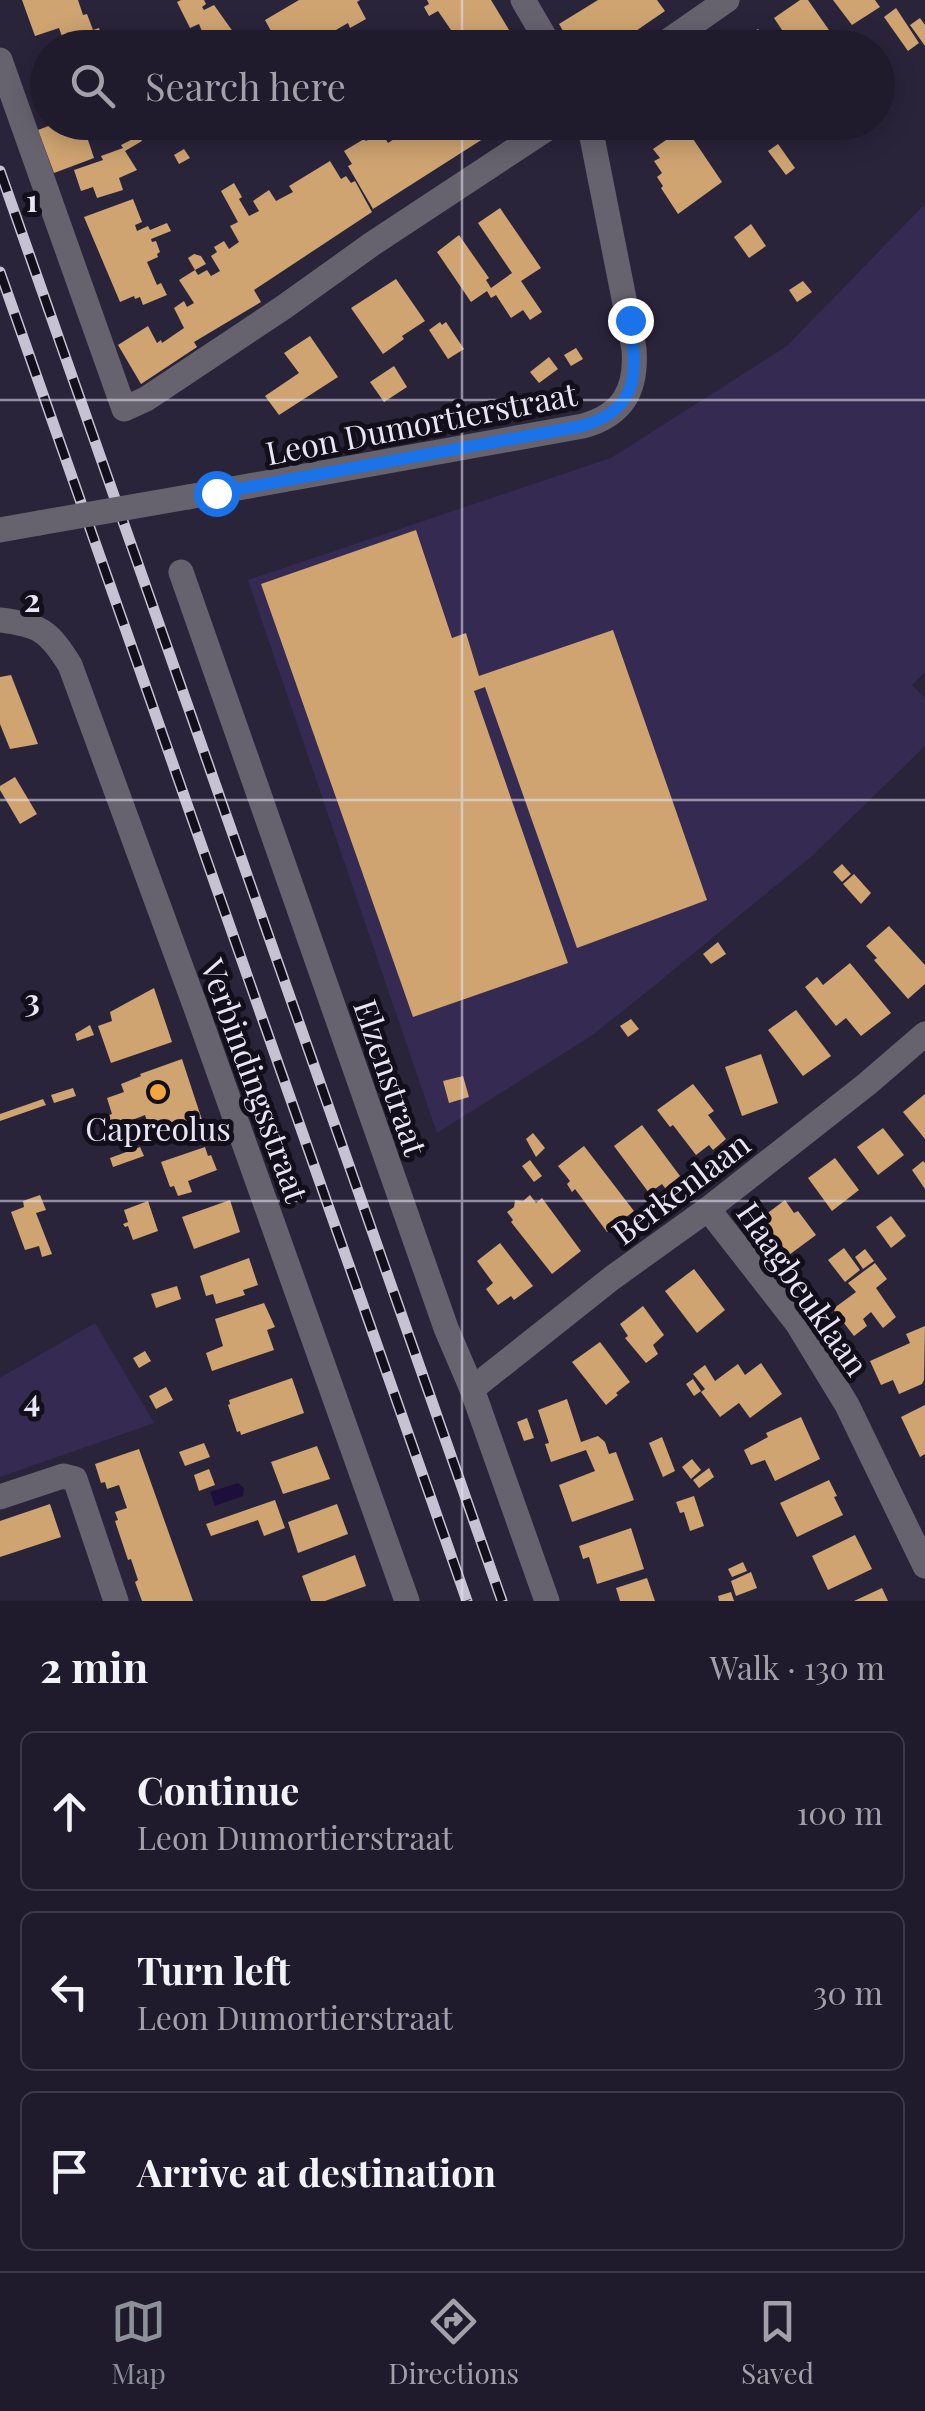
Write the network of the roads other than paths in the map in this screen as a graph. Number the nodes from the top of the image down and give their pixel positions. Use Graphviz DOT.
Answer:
graph roads {
  1 [pos="523,0"];
  2 [pos="727,0"];
  3 [pos="540,30"];
  4 [pos="684,30"];
  5 [pos="0,60"];
  6 [pos="530,140"];
  7 [pos="593,140"];
  8 [pos="0,530"];
  9 [pos="181,572"];
  10 [pos="0,620"];
  11 [pos="925,1034"];
  12 [pos="708,1209"];
  13 [pos="472,1388"];
  14 [pos="0,1498"];
  15 [pos="925,1566"];
  16 [pos="116,1601"];
  17 [pos="407,1601"];
  18 [pos="547,1601"];
  1 -- 3 [label="street"];
  2 -- 4 [label="street"];
  5 -- 6 [label="street"];
  7 -- 8 [label="street, Leon Dumortierstraat, bridge"];
  9 -- 13 [label="street, Elzenstraat"];
  10 -- 17 [label="street, Verbindingsstraat"];
  11 -- 12 [label="street, Berkenlaan"];
  12 -- 13 [label="street, Berkenlaan"];
  12 -- 15 [label="street, Haagbeuklaan"];
  13 -- 18 [label="street, Elzenstraat"];
  14 -- 16 [label="street"];
}
